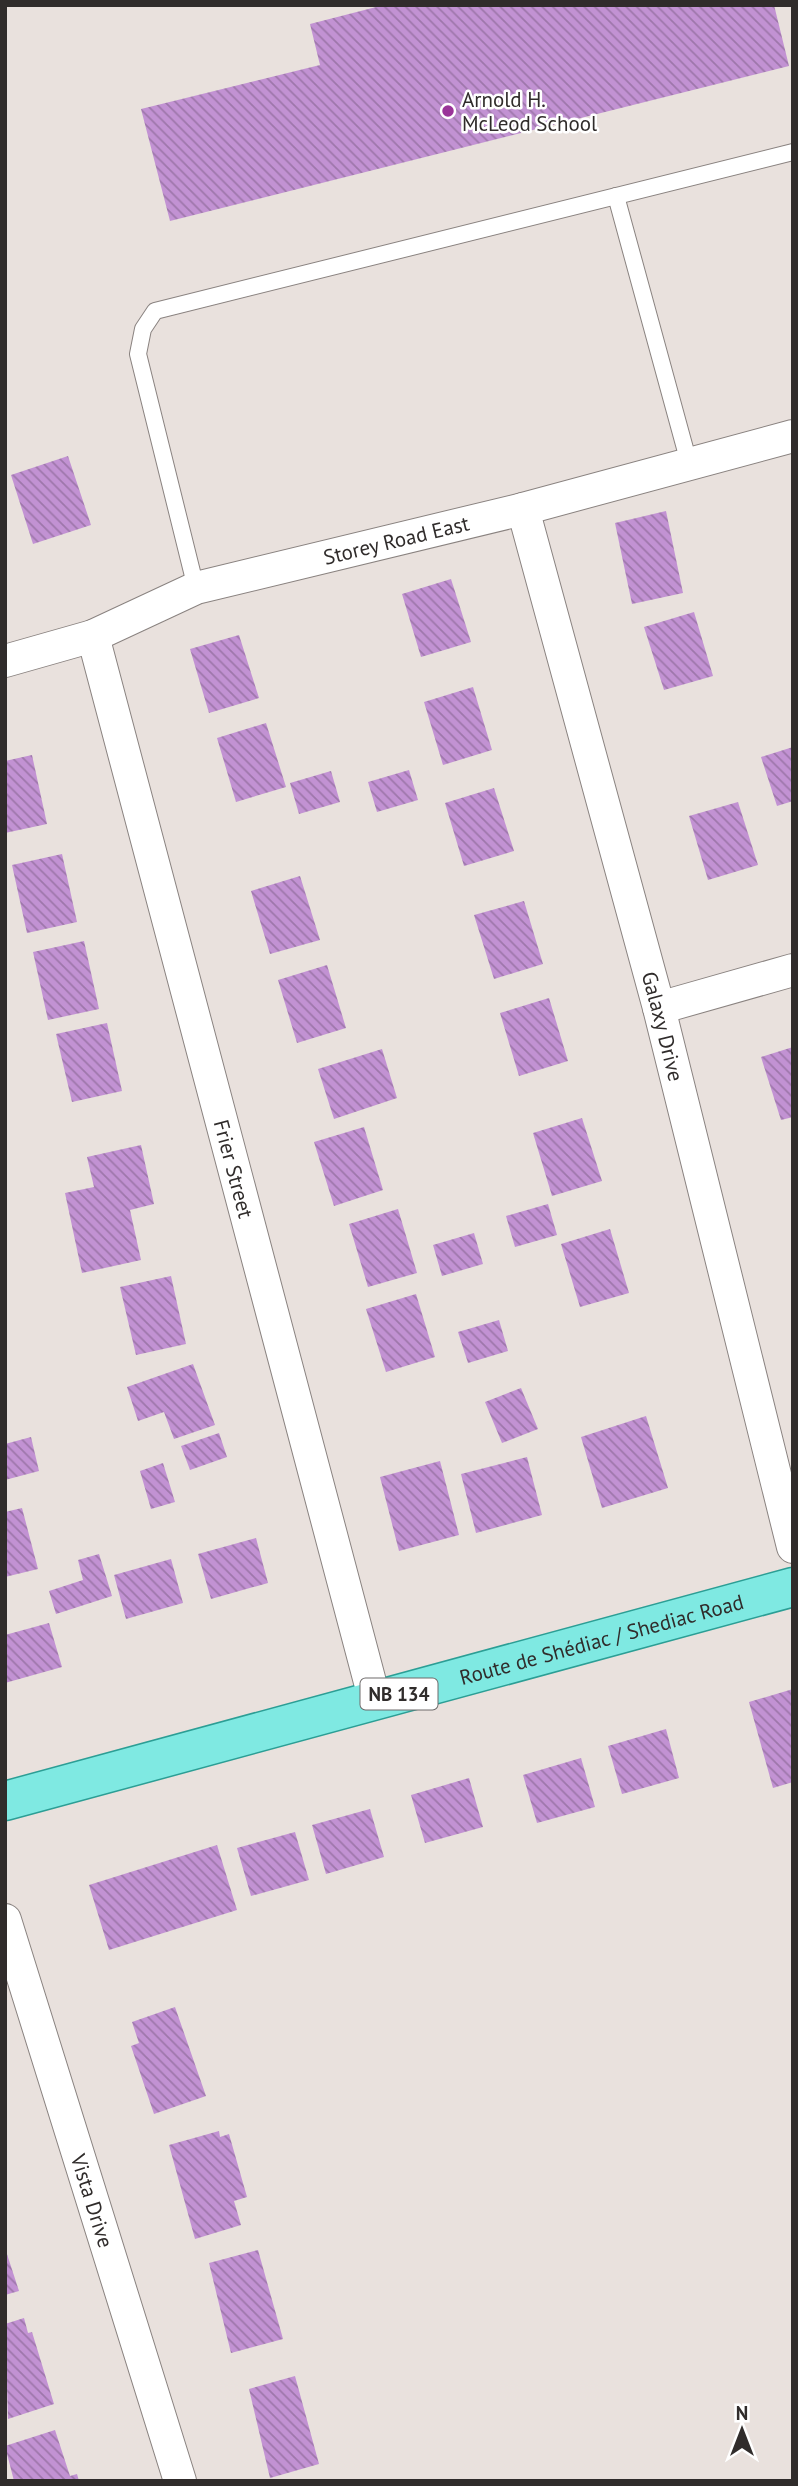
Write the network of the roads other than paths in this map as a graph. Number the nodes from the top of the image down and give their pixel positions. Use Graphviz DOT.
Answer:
graph roads {
  1 [pos="793,152"];
  2 [pos="616,196"];
  3 [pos="793,436"];
  4 [pos="689,463"];
  5 [pos="523,509"];
  6 [pos="196,589"];
  7 [pos="93,636"];
  8 [pos="5,661"];
  9 [pos="793,970"];
  10 [pos="659,1008"];
  11 [pos="793,1547"];
  12 [pos="793,1587"];
  13 [pos="375,1701"];
  14 [pos="5,1801"];
  15 [pos="5,1920"];
  16 [pos="180,2481"];
  1 -- 2 [label="lane"];
  2 -- 4 [label="lane"];
  2 -- 6 [label="lane"];
  3 -- 4 [label="street, Storey Road East"];
  4 -- 5 [label="street, Storey Road East"];
  5 -- 6 [label="street, Storey Road East"];
  5 -- 10 [label="street, Galaxy Drive"];
  6 -- 7 [label="street, Storey Road East"];
  7 -- 8 [label="street, Storey Road East"];
  7 -- 13 [label="street, Frier Street"];
  9 -- 10 [label="street"];
  10 -- 11 [label="street, Galaxy Drive"];
  12 -- 13 [label="main road, Route de Shédiac / Shediac Road / NB 134"];
  13 -- 14 [label="main road, Route de Shédiac / Shediac Road / NB 134"];
  15 -- 16 [label="street, Vista Drive"];
}
